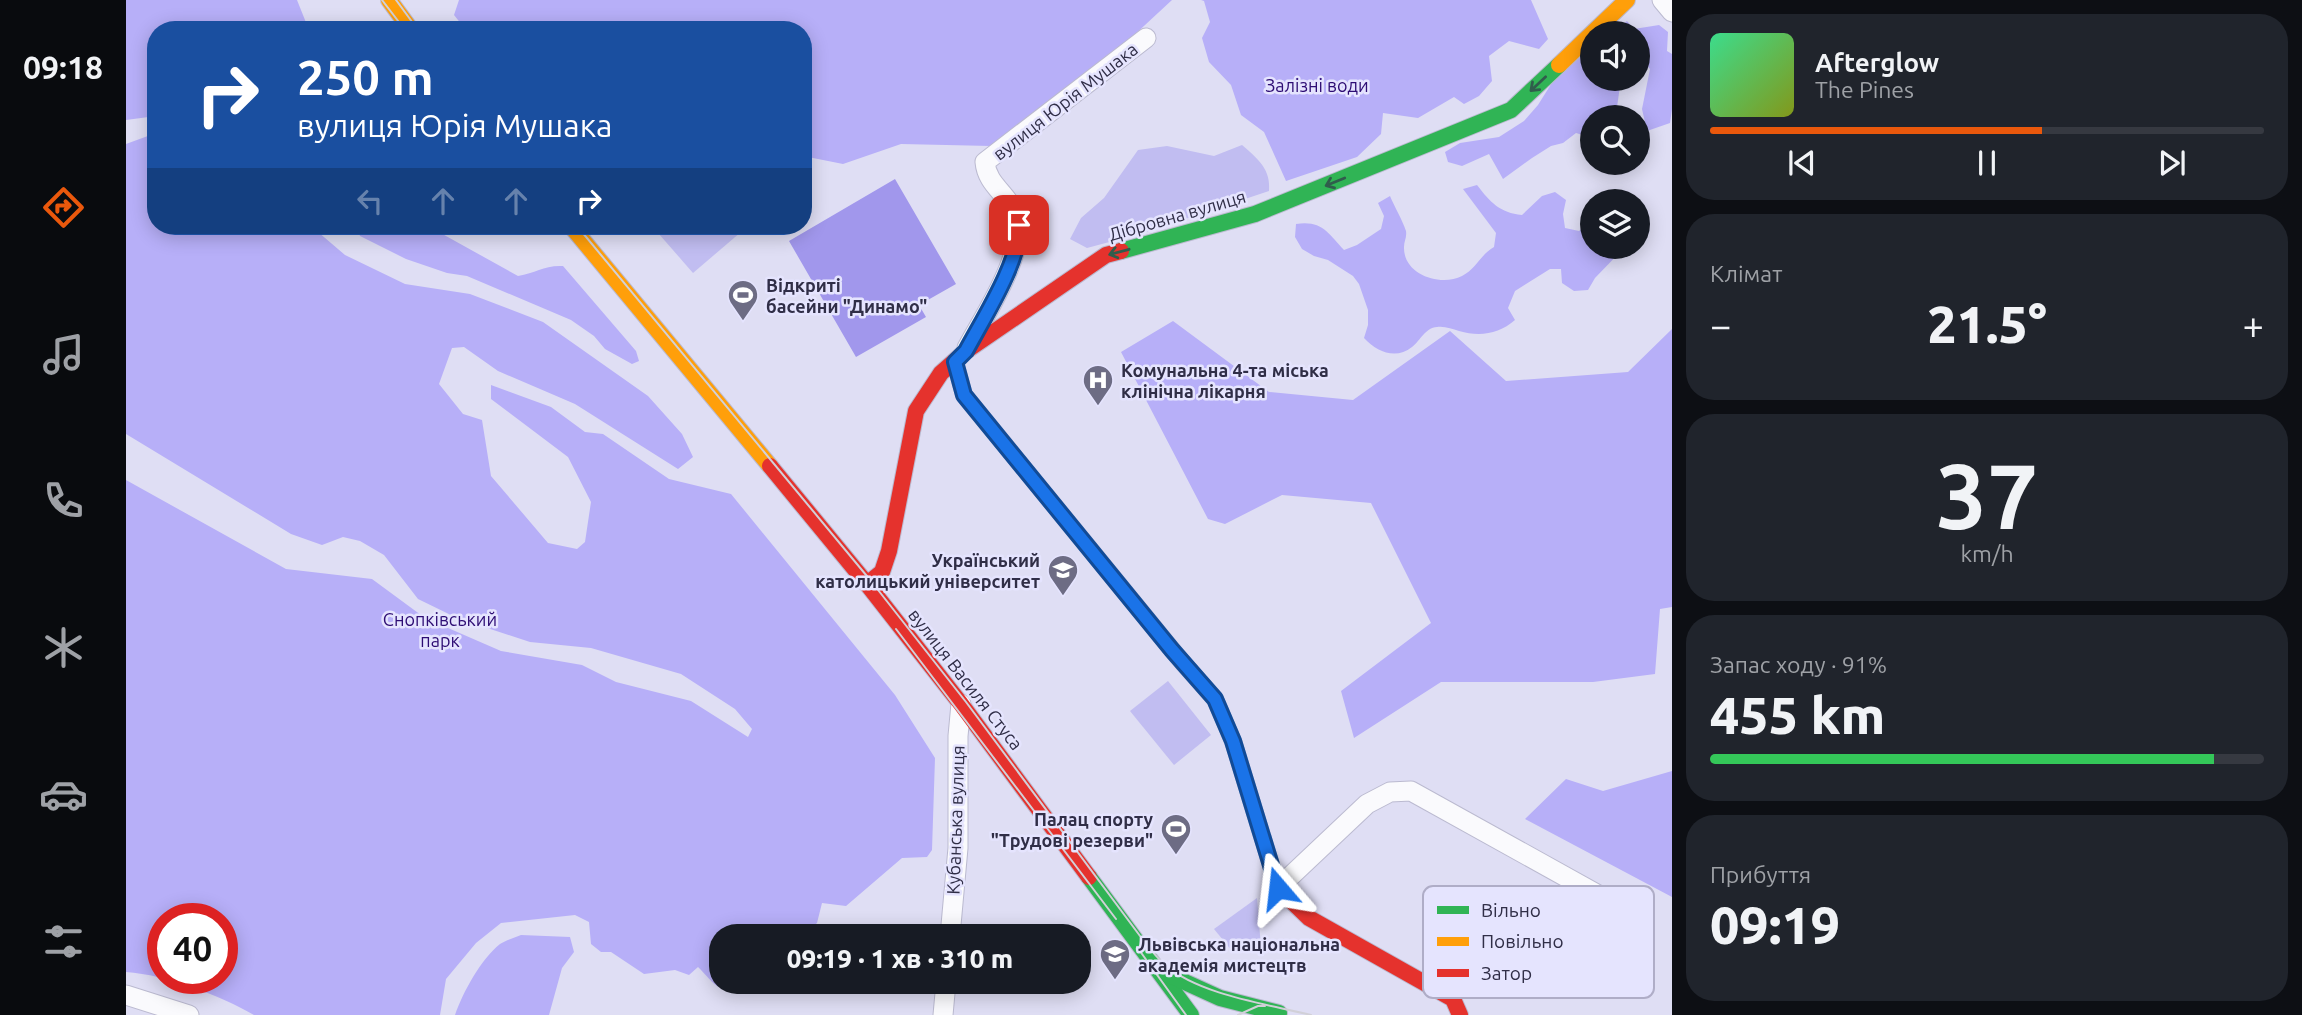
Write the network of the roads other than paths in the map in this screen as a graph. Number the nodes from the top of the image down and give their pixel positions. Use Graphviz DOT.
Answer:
graph roads {
  1 [pos="389,0"];
  2 [pos="1627,0"];
  3 [pos="1662,0"];
  4 [pos="1672,12"];
  5 [pos="404,21"];
  6 [pos="1146,38"];
  7 [pos="579,235"];
  8 [pos="954,362"];
  9 [pos="964,395"];
  10 [pos="867,584"];
  11 [pos="961,704"];
  12 [pos="1582,886"];
  13 [pos="1278,888"];
  14 [pos="951,924"];
  15 [pos="1159,969"];
  16 [pos="1423,982"];
  17 [pos="945,994"];
  18 [pos="126,995"];
  19 [pos="1451,998"];
  20 [pos="1284,1014"];
  21 [pos="189,1015"];
  22 [pos="943,1015"];
  23 [pos="1191,1015"];
  24 [pos="1260,1015"];
  25 [pos="1460,1015"];
  1 -- 5 [label="street"];
  2 -- 8 [label="street, Дібровна вулиця, one-way"];
  3 -- 4 [label="street"];
  6 -- 8 [label="street, вулиця Юрія Мушака"];
  7 -- 10 [label="street, вулиця Василя Стуса"];
  8 -- 9 [label="street"];
  8 -- 10 [label="street, Дібровна вулиця"];
  9 -- 13 [label="street"];
  10 -- 11 [label="street, вулиця Василя Стуса"];
  11 -- 14 [label="street, Кубанська вулиця"];
  11 -- 15 [label="street, вулиця Василя Стуса"];
  12 -- 13 [label="street"];
  13 -- 16 [label="street"];
  15 -- 20 [label="street"];
  15 -- 23 [label="street, вулиця Василя Стуса"];
  17 -- 22 [label="street"];
  18 -- 21 [label="street"];
  19 -- 25 [label="street"];
  20 -- 24 [label="street"];
}
